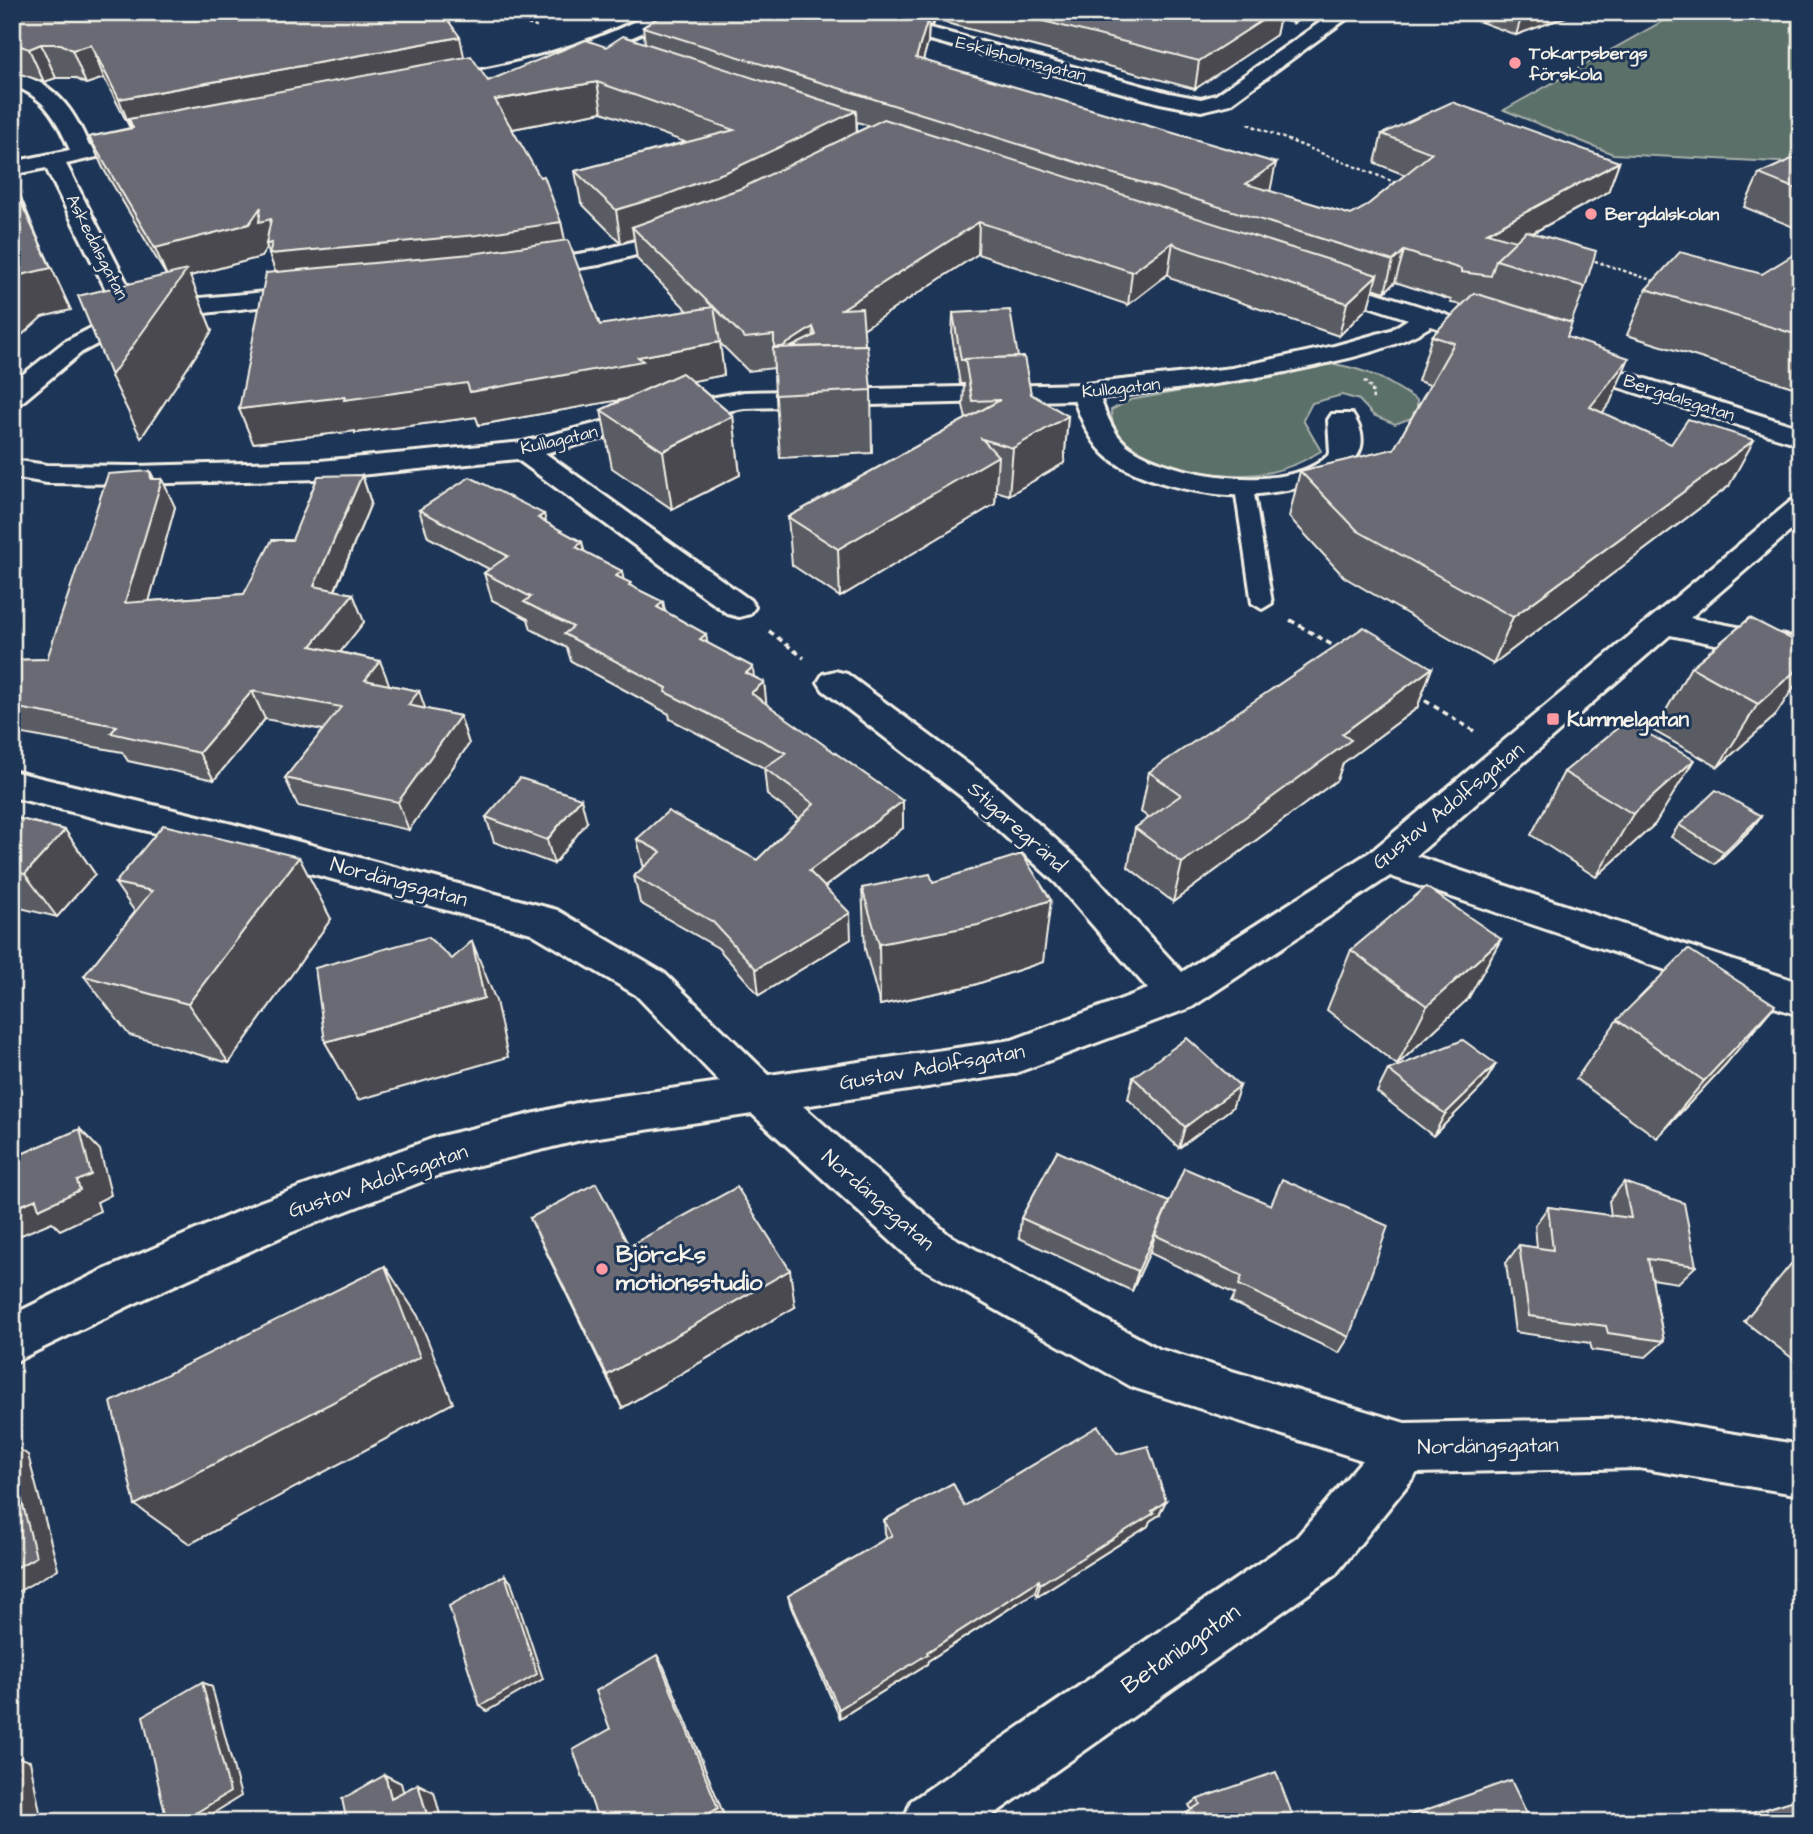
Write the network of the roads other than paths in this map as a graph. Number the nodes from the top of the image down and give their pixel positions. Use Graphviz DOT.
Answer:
graph roads {
  1 [pos="667,12"];
  2 [pos="832,12"];
  3 [pos="1347,12"];
  4 [pos="1290,31"];
  5 [pos="1316,37"];
  6 [pos="599,48"];
  7 [pos="625,56"];
  8 [pos="12,78"];
  9 [pos="411,89"];
  10 [pos="171,135"];
  11 [pos="82,154"];
  12 [pos="54,160"];
  13 [pos="12,169"];
  14 [pos="713,222"];
  15 [pos="505,271"];
  16 [pos="1298,275"];
  17 [pos="333,293"];
  18 [pos="132,317"];
  19 [pos="1429,317"];
  20 [pos="1468,330"];
  21 [pos="1548,356"];
  22 [pos="1085,392"];
  23 [pos="12,397"];
  24 [pos="1342,420"];
  25 [pos="1801,437"];
  26 [pos="523,450"];
  27 [pos="12,468"];
  28 [pos="1244,488"];
  29 [pos="1801,507"];
  30 [pos="1262,603"];
  31 [pos="738,607"];
  32 [pos="1665,624"];
  33 [pos="1801,650"];
  34 [pos="821,671"];
  35 [pos="12,784"];
  36 [pos="1386,860"];
  37 [pos="1178,995"];
  38 [pos="1801,1000"];
  39 [pos="762,1096"];
  40 [pos="12,1340"];
  41 [pos="1405,1448"];
  42 [pos="1801,1470"];
  43 [pos="932,1822"];
  1 -- 6 [label="street"];
  2 -- 5 [label="street, Eskilsholmsgatan"];
  3 -- 5 [label="street"];
  4 -- 5 [label="street"];
  6 -- 7 [label="street"];
  6 -- 9 [label="street"];
  8 -- 11 [label="street"];
  10 -- 11 [label="street"];
  11 -- 12 [label="street"];
  12 -- 13 [label="street"];
  12 -- 18 [label="street, Askedalsgatan"];
  14 -- 15 [label="street"];
  16 -- 19 [label="street"];
  17 -- 18 [label="street"];
  18 -- 23 [label="street, Askedalsgatan"];
  19 -- 20 [label="street"];
  19 -- 22 [label="street, Kullagatan"];
  21 -- 25 [label="street, Bergdalsgatan"];
  22 -- 26 [label="street, Kullagatan"];
  22 -- 28 [label="street"];
  24 -- 28 [label="street"];
  26 -- 27 [label="street, Kullagatan"];
  26 -- 31 [label="street"];
  28 -- 30 [label="lane"];
  29 -- 32 [label="street, Gustav Adolfsgatan"];
  32 -- 33 [label="street"];
  32 -- 36 [label="street, Gustav Adolfsgatan"];
  34 -- 37 [label="street, Stigaregränd"];
  35 -- 39 [label="street, Nordängsgatan"];
  36 -- 37 [label="street, Gustav Adolfsgatan"];
  36 -- 38 [label="street"];
  37 -- 39 [label="street, Gustav Adolfsgatan"];
  39 -- 40 [label="street, Gustav Adolfsgatan"];
  39 -- 41 [label="street, Nordängsgatan"];
  41 -- 42 [label="street, Nordängsgatan"];
  41 -- 43 [label="street, Betaniagatan"];
}
